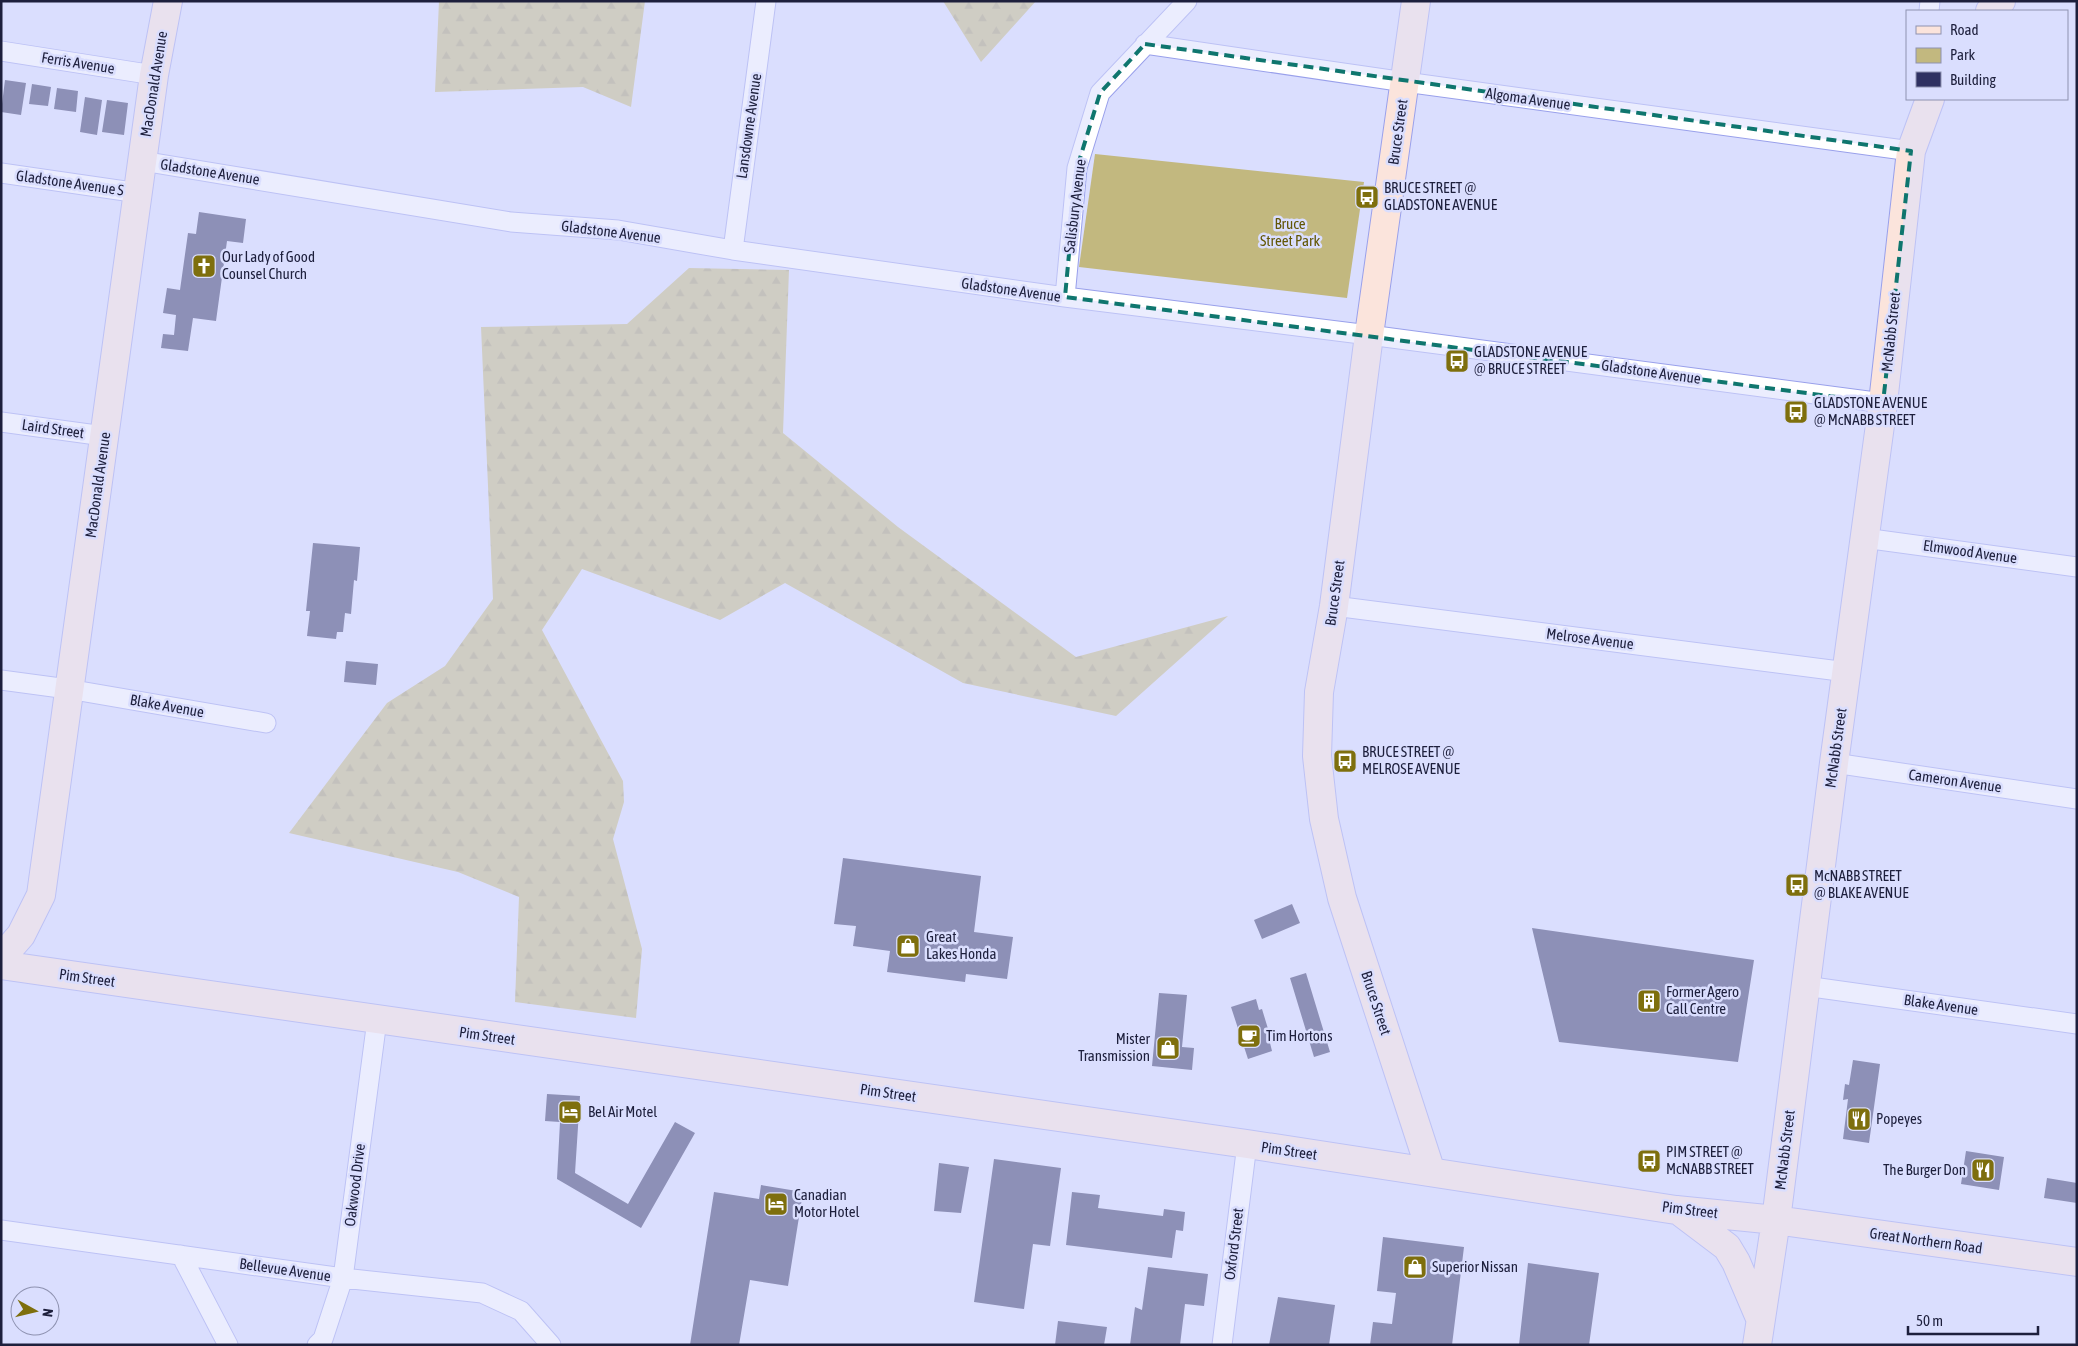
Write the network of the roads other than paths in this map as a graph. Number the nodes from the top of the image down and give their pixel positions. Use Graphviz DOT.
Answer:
graph roads {
  1 [pos="168,1"];
  2 [pos="766,1"];
  3 [pos="1187,1"];
  4 [pos="1416,1"];
  5 [pos="2001,1"];
  6 [pos="1991,10"];
  7 [pos="1145,44"];
  8 [pos="1,51"];
  9 [pos="154,75"];
  10 [pos="1405,82"];
  11 [pos="1917,100"];
  12 [pos="1930,100"];
  13 [pos="1911,151"];
  14 [pos="142,161"];
  15 [pos="1,173"];
  16 [pos="138,193"];
  17 [pos="733,250"];
  18 [pos="1064,297"];
  19 [pos="1369,335"];
  20 [pos="1883,403"];
  21 [pos="1,422"];
  22 [pos="104,436"];
  23 [pos="1864,538"];
  24 [pos="2077,567"];
  25 [pos="1334,606"];
  26 [pos="1847,672"];
  27 [pos="1,680"];
  28 [pos="68,689"];
  29 [pos="266,723"];
  30 [pos="1834,763"];
  31 [pos="2077,799"];
  32 [pos="1,958"];
  33 [pos="1,965"];
  34 [pos="1805,986"];
  35 [pos="377,1020"];
  36 [pos="2077,1024"];
  37 [pos="1247,1144"];
  38 [pos="1431,1172"];
  39 [pos="1676,1210"];
  40 [pos="1776,1220"];
  41 [pos="1,1230"];
  42 [pos="182,1255"];
  43 [pos="2077,1262"];
  44 [pos="343,1278"];
  45 [pos="1759,1332"];
  46 [pos="228,1345"];
  47 [pos="318,1345"];
  48 [pos="551,1345"];
  49 [pos="1222,1345"];
  1 -- 9 [label="main road, MacDonald Avenue"];
  2 -- 17 [label="street, Lansdowne Avenue"];
  3 -- 7 [label="street, Salisbury Avenue"];
  4 -- 10 [label="main road, Bruce Street"];
  5 -- 6 [label="main road"];
  7 -- 10 [label="street, Algoma Avenue"];
  7 -- 18 [label="street, Salisbury Avenue"];
  8 -- 9 [label="street, Ferris Avenue"];
  9 -- 14 [label="main road, MacDonald Avenue"];
  10 -- 13 [label="street, Algoma Avenue"];
  10 -- 19 [label="main road, Bruce Street"];
  11 -- 13 [label="street, McNabb Street"];
  12 -- 13 [label="main road, McNabb Street"];
  13 -- 20 [label="main road, McNabb Street"];
  14 -- 16 [label="main road, MacDonald Avenue"];
  14 -- 17 [label="street, Gladstone Avenue"];
  15 -- 16 [label="street, Gladstone Avenue S"];
  16 -- 22 [label="main road, MacDonald Avenue"];
  17 -- 18 [label="street, Gladstone Avenue"];
  18 -- 19 [label="street, Gladstone Avenue"];
  19 -- 20 [label="street, Gladstone Avenue"];
  19 -- 25 [label="main road, Bruce Street"];
  20 -- 23 [label="main road, McNabb Street"];
  21 -- 22 [label="street, Laird Street"];
  22 -- 28 [label="main road, MacDonald Avenue"];
  23 -- 24 [label="street, Elmwood Avenue"];
  23 -- 26 [label="main road, McNabb Street"];
  25 -- 26 [label="street, Melrose Avenue"];
  25 -- 38 [label="main road, Bruce Street"];
  26 -- 30 [label="main road, McNabb Street"];
  27 -- 28 [label="street, Blake Avenue"];
  28 -- 29 [label="street, Blake Avenue"];
  28 -- 32 [label="main road, MacDonald Avenue"];
  30 -- 31 [label="street, Cameron Avenue"];
  30 -- 34 [label="main road, McNabb Street"];
  33 -- 35 [label="main road, Pim Street"];
  34 -- 36 [label="street, Blake Avenue"];
  34 -- 40 [label="main road, McNabb Street"];
  35 -- 37 [label="main road, Pim Street"];
  35 -- 44 [label="street, Oakwood Drive"];
  37 -- 38 [label="main road, Pim Street"];
  37 -- 49 [label="street, Oxford Street"];
  38 -- 39 [label="main road, Pim Street"];
  39 -- 40 [label="main road, Pim Street"];
  39 -- 45 [label="main road"];
  40 -- 43 [label="main road, Great Northern Road"];
  40 -- 45 [label="main road, McNabb Street"];
  41 -- 42 [label="street, Bellevue Avenue"];
  42 -- 44 [label="street, Bellevue Avenue"];
  42 -- 46 [label="street"];
  44 -- 47 [label="street, Oakwood Drive"];
  44 -- 48 [label="street, Bellevue Avenue"];
}
